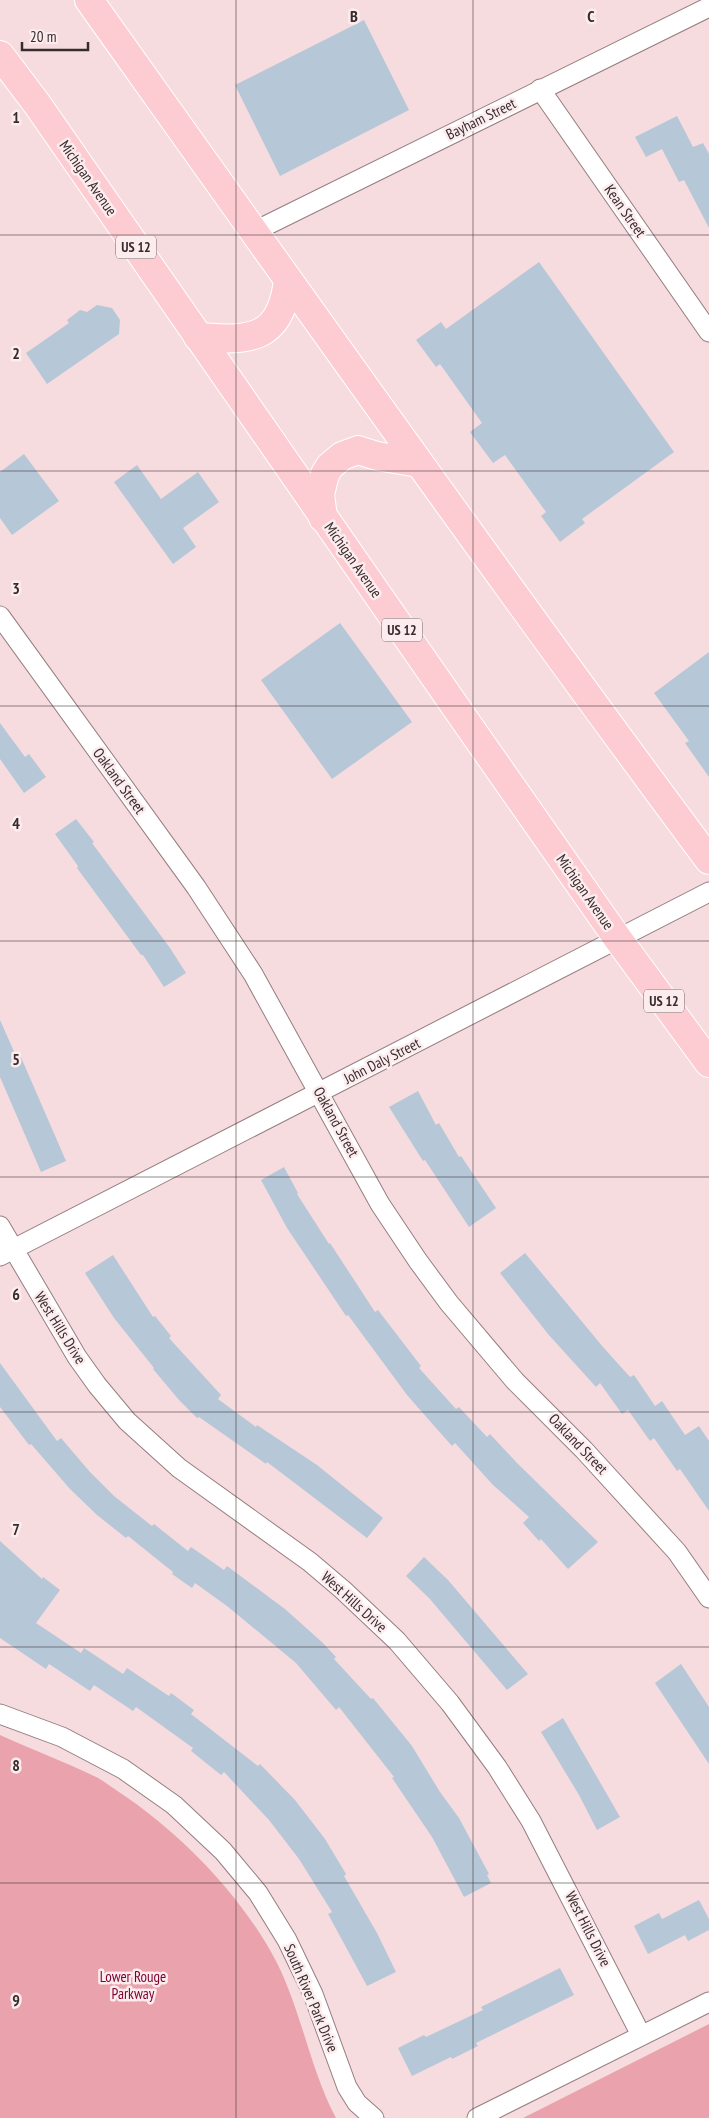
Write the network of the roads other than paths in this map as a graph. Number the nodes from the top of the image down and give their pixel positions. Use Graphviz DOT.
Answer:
graph roads {
  1 [pos="89,0"];
  2 [pos="709,7"];
  3 [pos="0,55"];
  4 [pos="8,81"];
  5 [pos="540,89"];
  6 [pos="253,232"];
  7 [pos="288,281"];
  8 [pos="709,332"];
  9 [pos="198,337"];
  10 [pos="420,463"];
  11 [pos="323,518"];
  12 [pos="0,616"];
  13 [pos="709,860"];
  14 [pos="709,892"];
  15 [pos="618,939"];
  16 [pos="709,1063"];
  17 [pos="320,1093"];
  18 [pos="0,1226"];
  19 [pos="7,1253"];
  20 [pos="709,1598"];
  21 [pos="0,1714"];
  22 [pos="709,2002"];
  23 [pos="641,2035"];
  24 [pos="374,2118"];
  25 [pos="477,2118"];
  1 -- 6 [label="main road"];
  2 -- 5 [label="street, Bayham Street"];
  3 -- 4 [label="main road, Michigan Avenue / US 12"];
  4 -- 9 [label="main road, Michigan Avenue / US 12"];
  5 -- 6 [label="street, Bayham Street"];
  5 -- 8 [label="street, Kean Street"];
  6 -- 7 [label="main road"];
  7 -- 9 [label="main road"];
  7 -- 10 [label="main road"];
  9 -- 11 [label="main road, Michigan Avenue / US 12"];
  10 -- 11 [label="main road"];
  10 -- 13 [label="main road"];
  11 -- 15 [label="main road, Michigan Avenue / US 12"];
  12 -- 17 [label="street, Oakland Street"];
  14 -- 15 [label="street, John Daly Street"];
  15 -- 16 [label="main road, Michigan Avenue / US 12"];
  15 -- 17 [label="street, John Daly Street"];
  17 -- 19 [label="street, John Daly Street"];
  17 -- 20 [label="street, Oakland Street"];
  18 -- 19 [label="street, West Hills Drive"];
  19 -- 23 [label="street, West Hills Drive"];
  21 -- 24 [label="street, South River Park Drive"];
  22 -- 23 [label="street"];
  23 -- 25 [label="street"];
}
